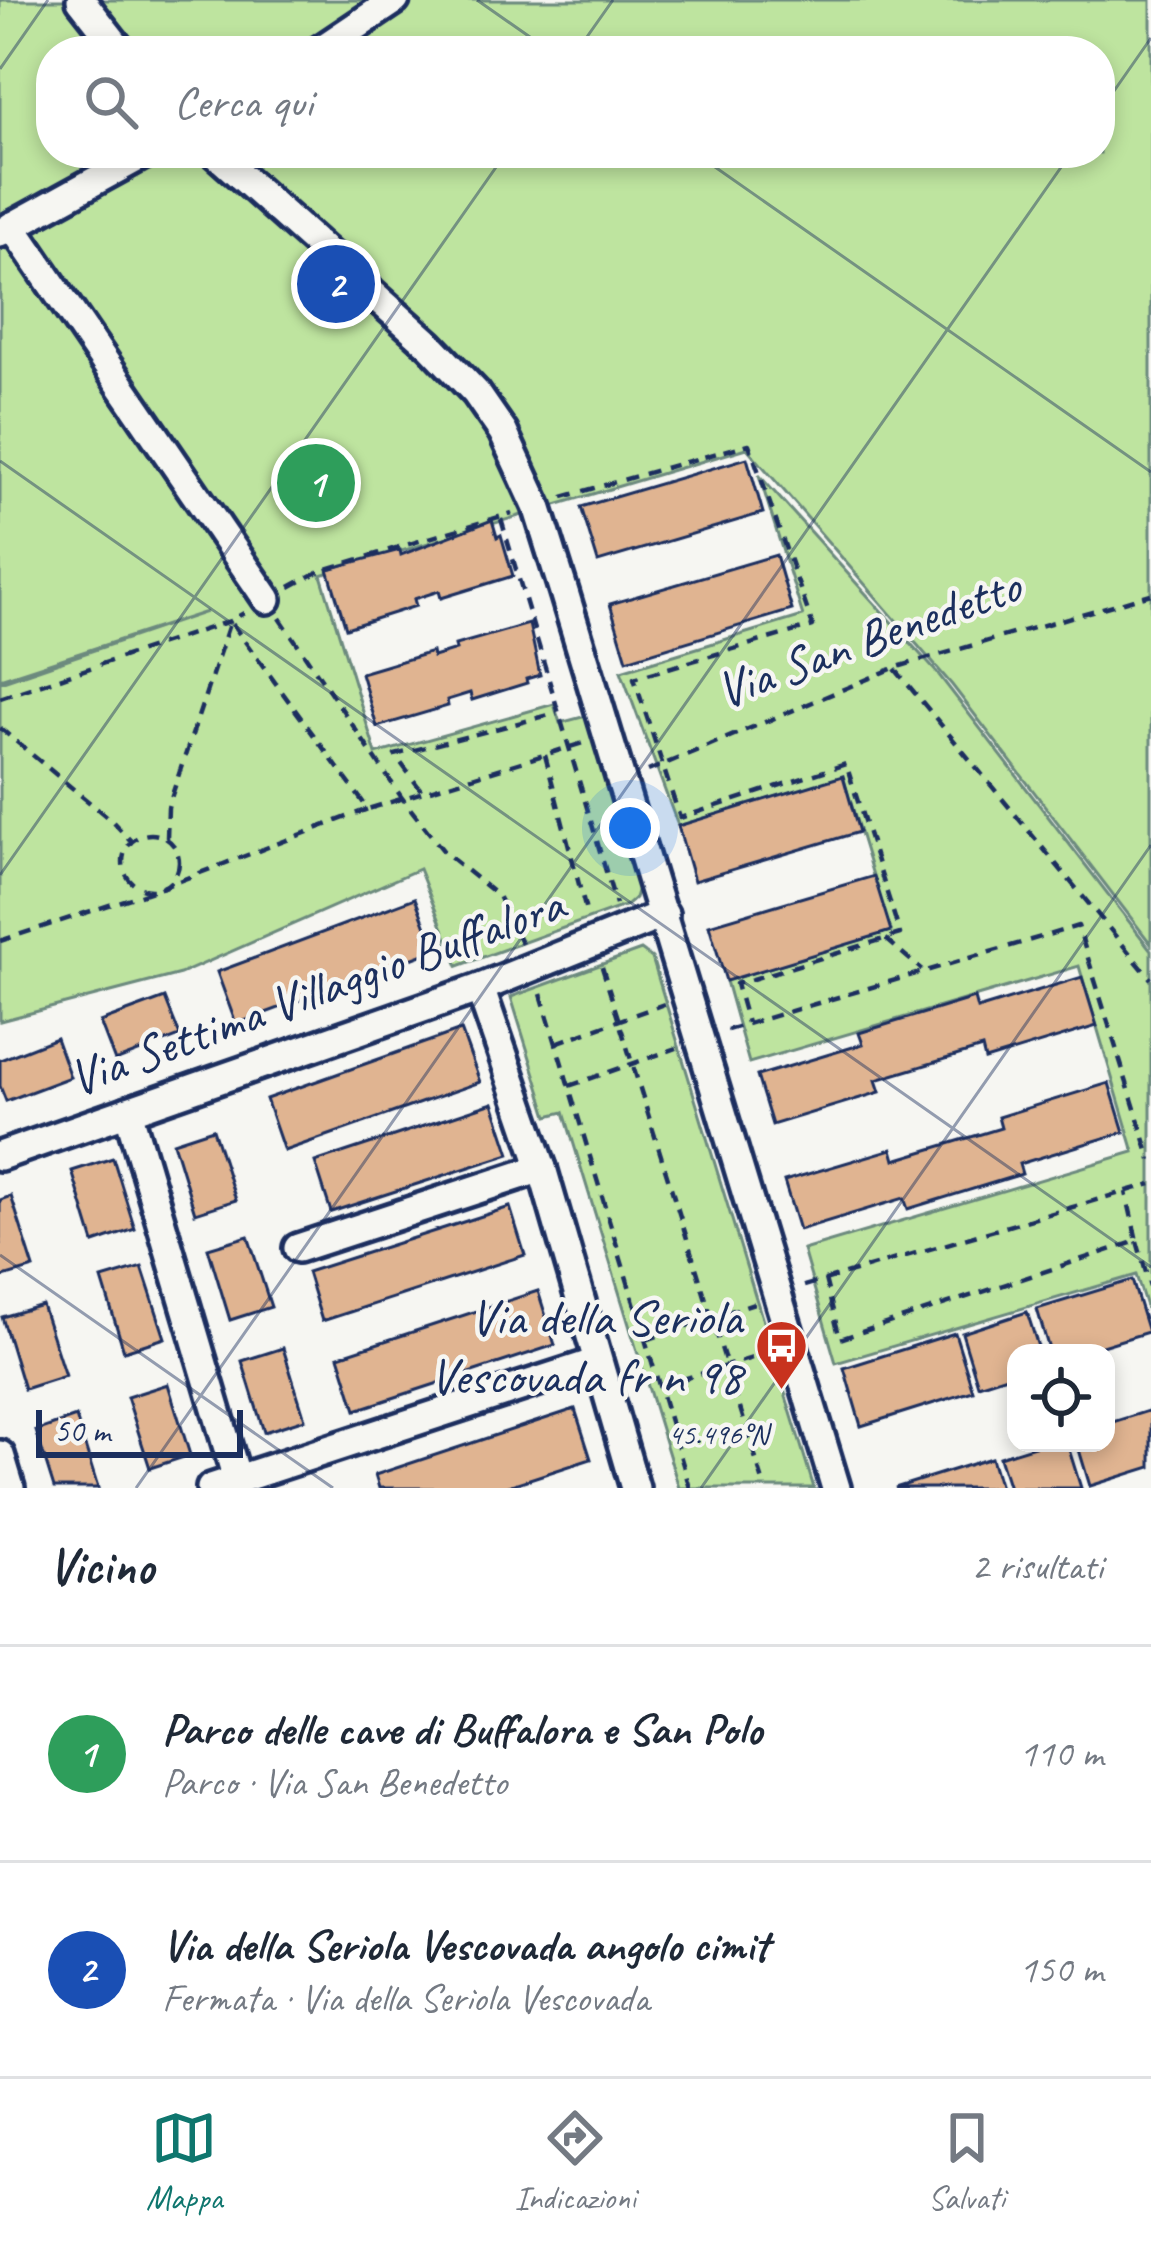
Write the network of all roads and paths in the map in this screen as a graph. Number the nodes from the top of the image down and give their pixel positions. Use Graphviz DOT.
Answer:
graph roads {
  1 [pos="82,0"];
  2 [pos="395,0"];
  3 [pos="110,36"];
  4 [pos="341,36"];
  5 [pos="119,168"];
  6 [pos="232,168"];
  7 [pos="6,230"];
  8 [pos="525,510"];
  9 [pos="500,517"];
  10 [pos="1151,594"];
  11 [pos="267,599"];
  12 [pos="230,622"];
  13 [pos="894,668"];
  14 [pos="0,698"];
  15 [pos="557,713"];
  16 [pos="0,728"];
  17 [pos="607,735"];
  18 [pos="569,747"];
  19 [pos="545,755"];
  20 [pos="662,765"];
  21 [pos="621,783"];
  22 [pos="422,792"];
  23 [pos="403,798"];
  24 [pos="368,808"];
  25 [pos="167,838"];
  26 [pos="132,842"];
  27 [pos="158,889"];
  28 [pos="664,914"];
  29 [pos="886,939"];
  30 [pos="594,940"];
  31 [pos="0,941"];
  32 [pos="533,965"];
  33 [pos="924,971"];
  34 [pos="1151,980"];
  35 [pos="480,988"];
  36 [pos="666,1004"];
  37 [pos="619,1020"];
  38 [pos="747,1023"];
  39 [pos="703,1039"];
  40 [pos="556,1043"];
  41 [pos="633,1064"];
  42 [pos="569,1086"];
  43 [pos="128,1112"];
  44 [pos="0,1156"];
  45 [pos="1151,1160"];
  46 [pos="542,1168"];
  47 [pos="1151,1184"];
  48 [pos="1126,1192"];
  49 [pos="1137,1241"];
  50 [pos="298,1248"];
  51 [pos="825,1279"];
  52 [pos="1151,1290"];
  53 [pos="779,1295"];
  54 [pos="712,1318"];
  55 [pos="646,1340"];
  56 [pos="772,1352"];
  57 [pos="597,1361"];
  58 [pos="727,1364"];
  59 [pos="660,1386"];
  60 [pos="0,1455"];
  61 [pos="224,1484"];
  62 [pos="10,1488"];
  63 [pos="635,1488"];
  64 [pos="690,1488"];
  65 [pos="765,1488"];
  66 [pos="836,1488"];
  1 -- 3 [label="street"];
  2 -- 4 [label="street"];
  5 -- 7 [label="street"];
  6 -- 8 [label="street"];
  7 -- 11 [label="street"];
  8 -- 9 [label="path"];
  8 -- 17 [label="street"];
  8 -- 20 [label="path"];
  9 -- 11 [label="path"];
  9 -- 15 [label="path"];
  10 -- 13 [label="path, Via San Benedetto"];
  11 -- 12 [label="path"];
  11 -- 23 [label="path"];
  12 -- 14 [label="path"];
  12 -- 24 [label="path"];
  12 -- 25 [label="path"];
  13 -- 20 [label="path, Via San Benedetto"];
  13 -- 34 [label="path"];
  15 -- 18 [label="path"];
  15 -- 22 [label="path"];
  16 -- 26 [label="path"];
  17 -- 18 [label="path"];
  17 -- 21 [label="street"];
  18 -- 19 [label="path"];
  18 -- 19 [label="path"];
  19 -- 22 [label="path"];
  20 -- 21 [label="path, Via San Benedetto"];
  20 -- 29 [label="path"];
  21 -- 28 [label="street"];
  22 -- 23 [label="path"];
  23 -- 24 [label="path"];
  23 -- 32 [label="path"];
  24 -- 27 [label="path"];
  25 -- 26 [label="path"];
  25 -- 27 [label="path"];
  26 -- 27 [label="path"];
  27 -- 31 [label="path"];
  28 -- 30 [label="street, Via Settima Villaggio Buffalora"];
  28 -- 39 [label="street"];
  29 -- 33 [label="path"];
  29 -- 38 [label="path"];
  30 -- 32 [label="street, Via Settima Villaggio Buffalora"];
  30 -- 37 [label="path"];
  32 -- 35 [label="street, Via Settima Villaggio Buffalora"];
  32 -- 40 [label="path"];
  33 -- 38 [label="path"];
  33 -- 45 [label="path"];
  35 -- 43 [label="street, Via Settima Villaggio Buffalora"];
  35 -- 46 [label="street"];
  36 -- 37 [label="path"];
  37 -- 40 [label="path"];
  37 -- 41 [label="path"];
  38 -- 39 [label="path"];
  39 -- 41 [label="path"];
  39 -- 53 [label="street"];
  40 -- 42 [label="path"];
  41 -- 42 [label="path"];
  41 -- 54 [label="path"];
  42 -- 55 [label="path"];
  43 -- 44 [label="street, Via Settima Villaggio Buffalora"];
  43 -- 61 [label="street"];
  46 -- 50 [label="street"];
  46 -- 57 [label="street"];
  47 -- 48 [label="path"];
  48 -- 49 [label="path"];
  48 -- 51 [label="path"];
  49 -- 51 [label="path"];
  49 -- 52 [label="path"];
  51 -- 53 [label="path"];
  53 -- 54 [label="path"];
  53 -- 66 [label="street"];
  54 -- 55 [label="path"];
  54 -- 58 [label="path"];
  55 -- 59 [label="path"];
  56 -- 58 [label="path"];
  57 -- 61 [label="street"];
  57 -- 63 [label="street"];
  58 -- 59 [label="path"];
  58 -- 65 [label="path"];
  59 -- 64 [label="path"];
  60 -- 62 [label="street"];
}
